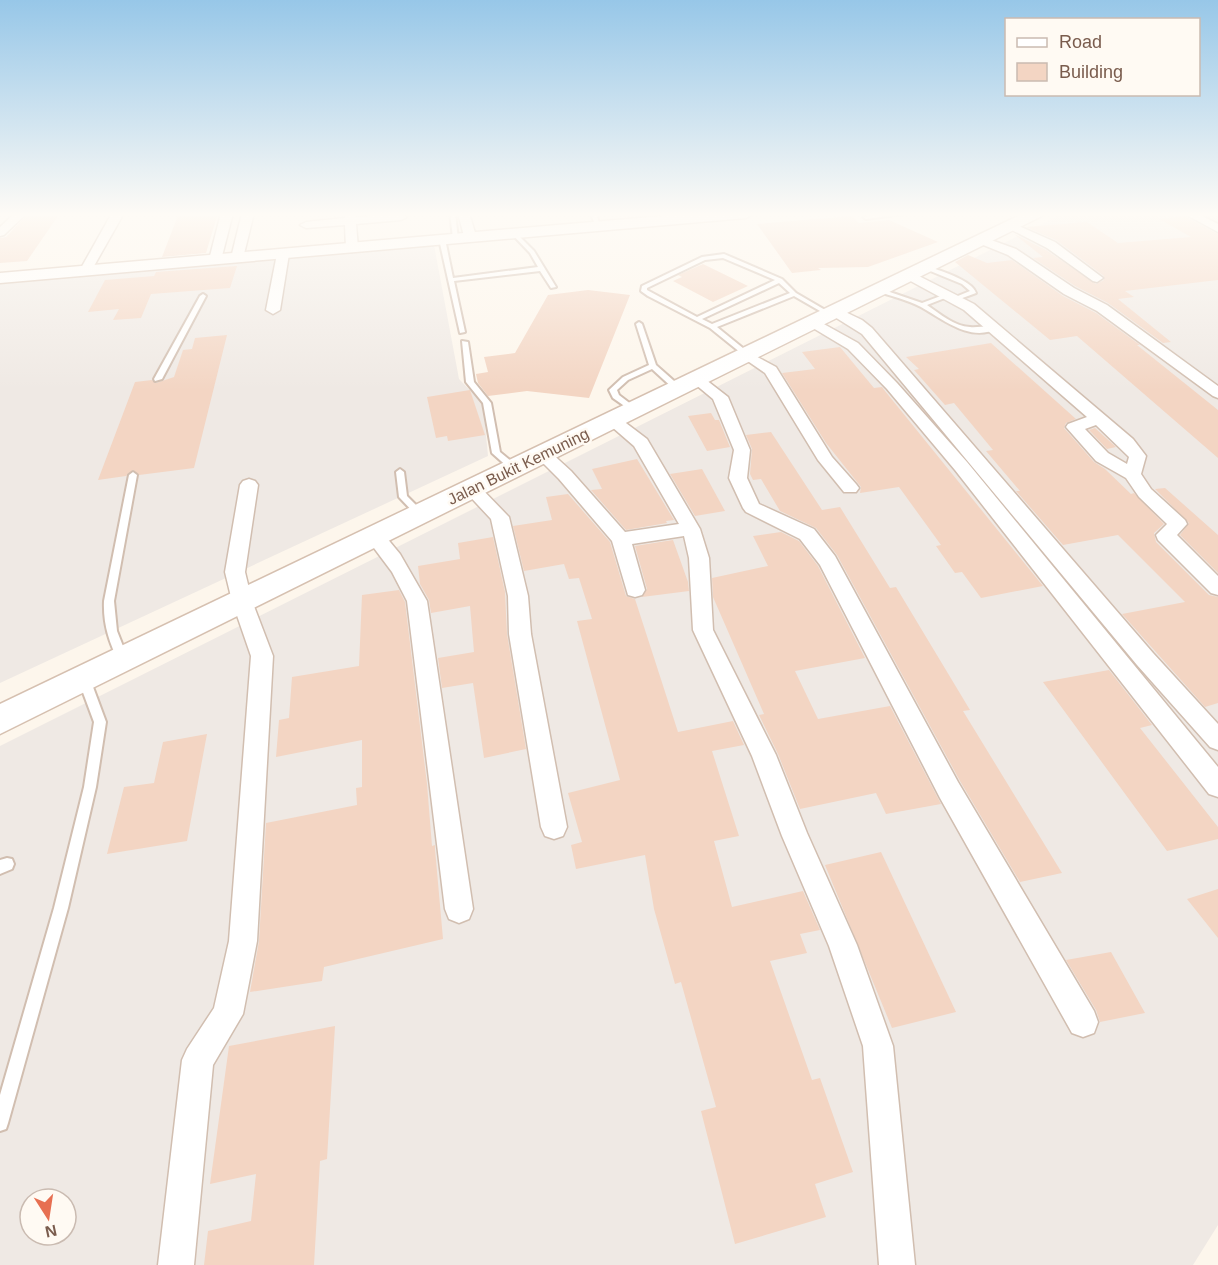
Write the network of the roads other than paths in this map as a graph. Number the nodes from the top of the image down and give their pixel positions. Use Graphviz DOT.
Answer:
graph roads {
  1 [pos="64,272"];
  2 [pos="280,272"];
  3 [pos="452,272"];
  4 [pos="516,272"];
  5 [pos="543,272"];
  6 [pos="675,272"];
  7 [pos="761,272"];
  8 [pos="915,272"];
  9 [pos="918,272"];
  10 [pos="921,272"];
  11 [pos="1041,272"];
  12 [pos="1088,272"];
  13 [pos="0,278"];
  14 [pos="1096,278"];
  15 [pos="451,280"];
  16 [pos="780,280"];
  17 [pos="553,287"];
  18 [pos="879,290"];
  19 [pos="794,294"];
  20 [pos="203,296"];
  21 [pos="952,297"];
  22 [pos="922,305"];
  23 [pos="273,310"];
  24 [pos="826,316"];
  25 [pos="697,319"];
  26 [pos="639,324"];
  27 [pos="712,327"];
  28 [pos="995,328"];
  29 [pos="462,332"];
  30 [pos="464,342"];
  31 [pos="746,355"];
  32 [pos="653,366"];
  33 [pos="158,379"];
  34 [pos="687,383"];
  35 [pos="1218,393"];
  36 [pos="623,415"];
  37 [pos="1098,420"];
  38 [pos="542,454"];
  39 [pos="514,468"];
  40 [pos="400,472"];
  41 [pos="1132,474"];
  42 [pos="133,475"];
  43 [pos="249,485"];
  44 [pos="850,488"];
  45 [pos="472,489"];
  46 [pos="420,514"];
  47 [pos="691,529"];
  48 [pos="374,536"];
  49 [pos="621,539"];
  50 [pos="1218,588"];
  51 [pos="635,590"];
  52 [pos="242,601"];
  53 [pos="123,659"];
  54 [pos="1145,659"];
  55 [pos="1122,664"];
  56 [pos="84,678"];
  57 [pos="0,720"];
  58 [pos="1218,740"];
  59 [pos="1218,786"];
  60 [pos="554,827"];
  61 [pos="459,909"];
  62 [pos="1083,1022"];
  63 [pos="0,1123"];
  64 [pos="176,1265"];
  65 [pos="897,1265"];
  1 -- 13 [label="main road"];
  2 -- 23 [label="street"];
  3 -- 15 [label="lane"];
  4 -- 15 [label="lane"];
  5 -- 17 [label="lane"];
  6 -- 25 [label="lane"];
  7 -- 16 [label="lane"];
  8 -- 18 [label="main road, Jalan Bukit Kemuning"];
  9 -- 21 [label="street"];
  10 -- 21 [label="lane"];
  11 -- 35 [label="street"];
  12 -- 14 [label="street"];
  15 -- 29 [label="lane"];
  16 -- 19 [label="lane"];
  16 -- 25 [label="lane"];
  18 -- 22 [label="lane"];
  18 -- 24 [label="main road, Jalan Bukit Kemuning"];
  19 -- 24 [label="lane"];
  19 -- 27 [label="lane"];
  20 -- 33 [label="lane"];
  21 -- 22 [label="lane"];
  21 -- 28 [label="street"];
  22 -- 28 [label="lane"];
  24 -- 31 [label="main road, Jalan Bukit Kemuning"];
  24 -- 54 [label="street"];
  24 -- 55 [label="street"];
  25 -- 27 [label="lane"];
  26 -- 32 [label="lane"];
  27 -- 31 [label="lane"];
  28 -- 37 [label="street"];
  30 -- 39 [label="lane"];
  31 -- 34 [label="main road, Jalan Bukit Kemuning"];
  31 -- 44 [label="street"];
  32 -- 34 [label="lane"];
  32 -- 36 [label="lane"];
  34 -- 36 [label="main road, Jalan Bukit Kemuning"];
  34 -- 62 [label="street"];
  36 -- 38 [label="main road, Jalan Bukit Kemuning"];
  36 -- 47 [label="street"];
  37 -- 41 [label="street"];
  37 -- 41 [label="street"];
  38 -- 39 [label="main road, Jalan Bukit Kemuning"];
  38 -- 49 [label="street"];
  39 -- 45 [label="main road, Jalan Bukit Kemuning"];
  40 -- 46 [label="lane"];
  41 -- 50 [label="street"];
  42 -- 53 [label="lane"];
  43 -- 52 [label="street"];
  45 -- 46 [label="main road, Jalan Bukit Kemuning"];
  45 -- 60 [label="street"];
  46 -- 48 [label="main road, Jalan Bukit Kemuning"];
  47 -- 49 [label="street"];
  47 -- 65 [label="street"];
  48 -- 52 [label="main road, Jalan Bukit Kemuning"];
  48 -- 61 [label="street"];
  49 -- 51 [label="street"];
  52 -- 53 [label="main road, Jalan Bukit Kemuning"];
  52 -- 64 [label="street"];
  53 -- 56 [label="main road, Jalan Bukit Kemuning"];
  54 -- 55 [label="street"];
  54 -- 58 [label="street"];
  55 -- 59 [label="street"];
  56 -- 57 [label="main road, Jalan Bukit Kemuning"];
  56 -- 63 [label="lane"];
}
